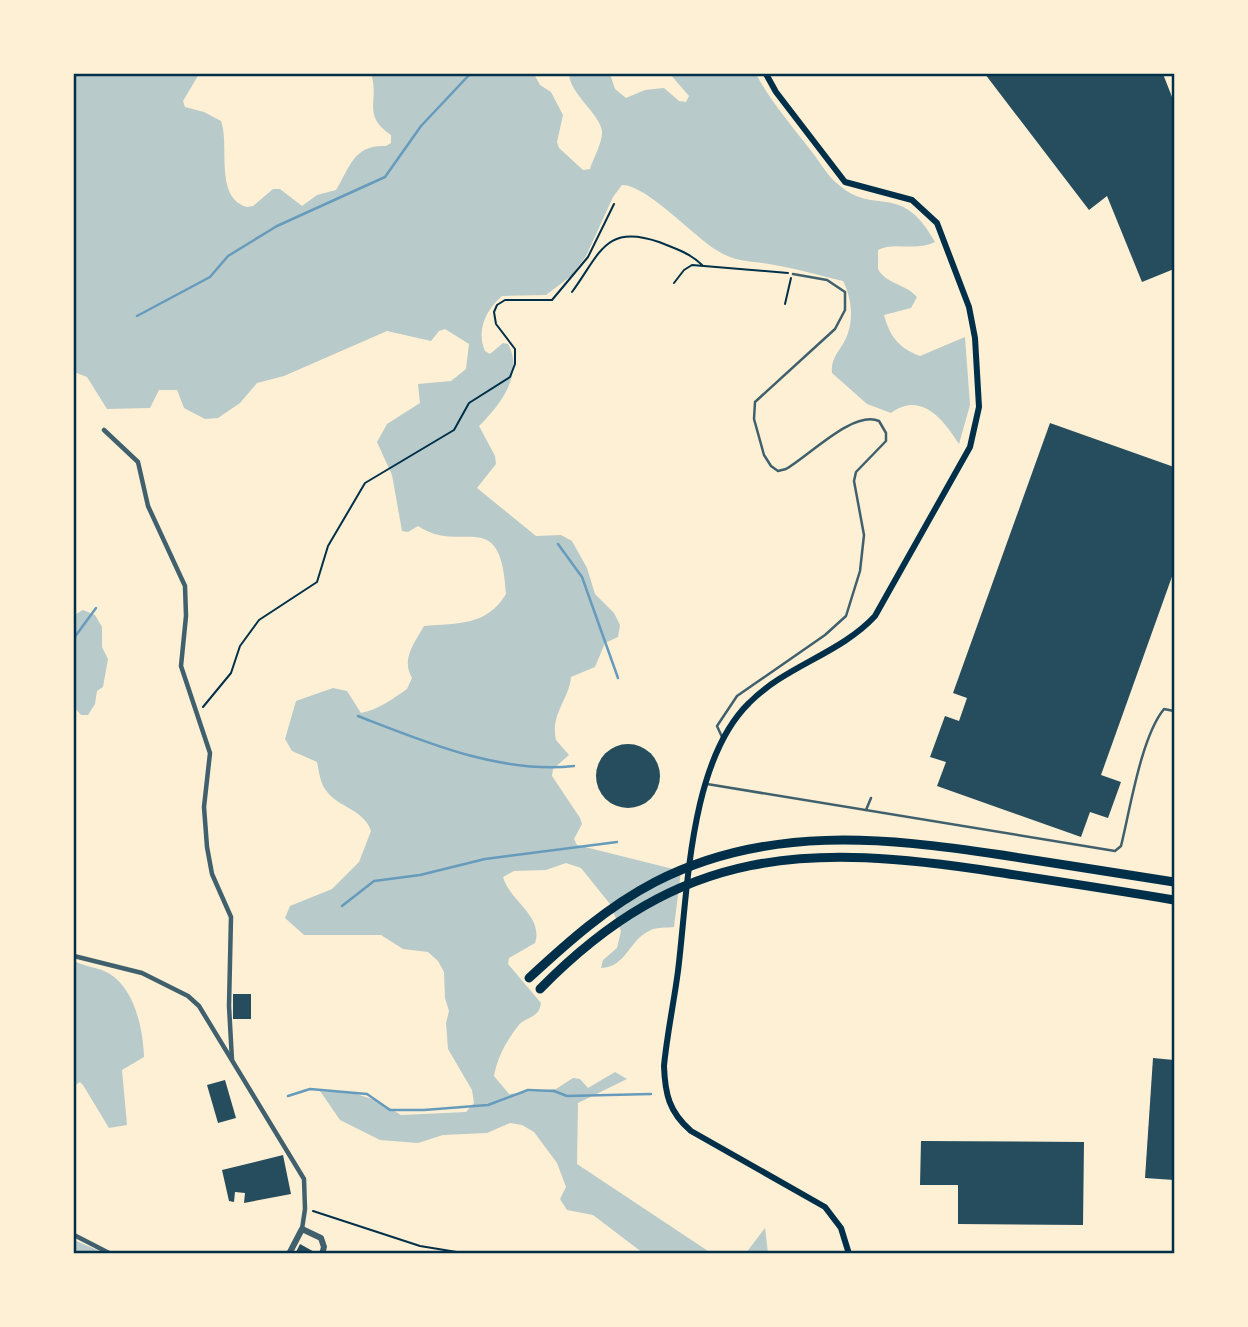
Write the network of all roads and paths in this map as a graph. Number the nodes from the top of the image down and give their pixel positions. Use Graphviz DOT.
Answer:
graph roads {
  1 [pos="766,74"];
  2 [pos="614,204"];
  3 [pos="702,265"];
  4 [pos="793,274"];
  5 [pos="674,283"];
  6 [pos="572,292"];
  7 [pos="785,304"];
  8 [pos="104,430"];
  9 [pos="1174,711"];
  10 [pos="197,713"];
  11 [pos="722,737"];
  12 [pos="706,783"];
  13 [pos="871,798"];
  14 [pos="866,810"];
  15 [pos="1174,882"];
  16 [pos="1174,900"];
  17 [pos="74,957"];
  18 [pos="529,978"];
  19 [pos="540,989"];
  20 [pos="232,1060"];
  21 [pos="305,1209"];
  22 [pos="302,1229"];
  23 [pos="74,1235"];
  24 [pos="111,1254"];
  25 [pos="289,1254"];
  26 [pos="322,1254"];
  27 [pos="468,1254"];
  28 [pos="849,1254"];
  1 -- 11 [label="main road"];
  2 -- 10 [label="path"];
  3 -- 4 [label="path"];
  3 -- 5 [label="path"];
  3 -- 6 [label="path"];
  4 -- 7 [label="path"];
  4 -- 11 [label="lane"];
  8 -- 10 [label="street"];
  9 -- 14 [label="lane"];
  10 -- 20 [label="street"];
  11 -- 12 [label="main road"];
  12 -- 14 [label="lane"];
  12 -- 28 [label="main road"];
  13 -- 14 [label="lane"];
  15 -- 18 [label="highway"];
  16 -- 19 [label="highway"];
  17 -- 20 [label="street"];
  20 -- 21 [label="street"];
  21 -- 22 [label="street"];
  21 -- 27 [label="path"];
  22 -- 25 [label="street"];
  22 -- 26 [label="street"];
  23 -- 24 [label="street"];
}
